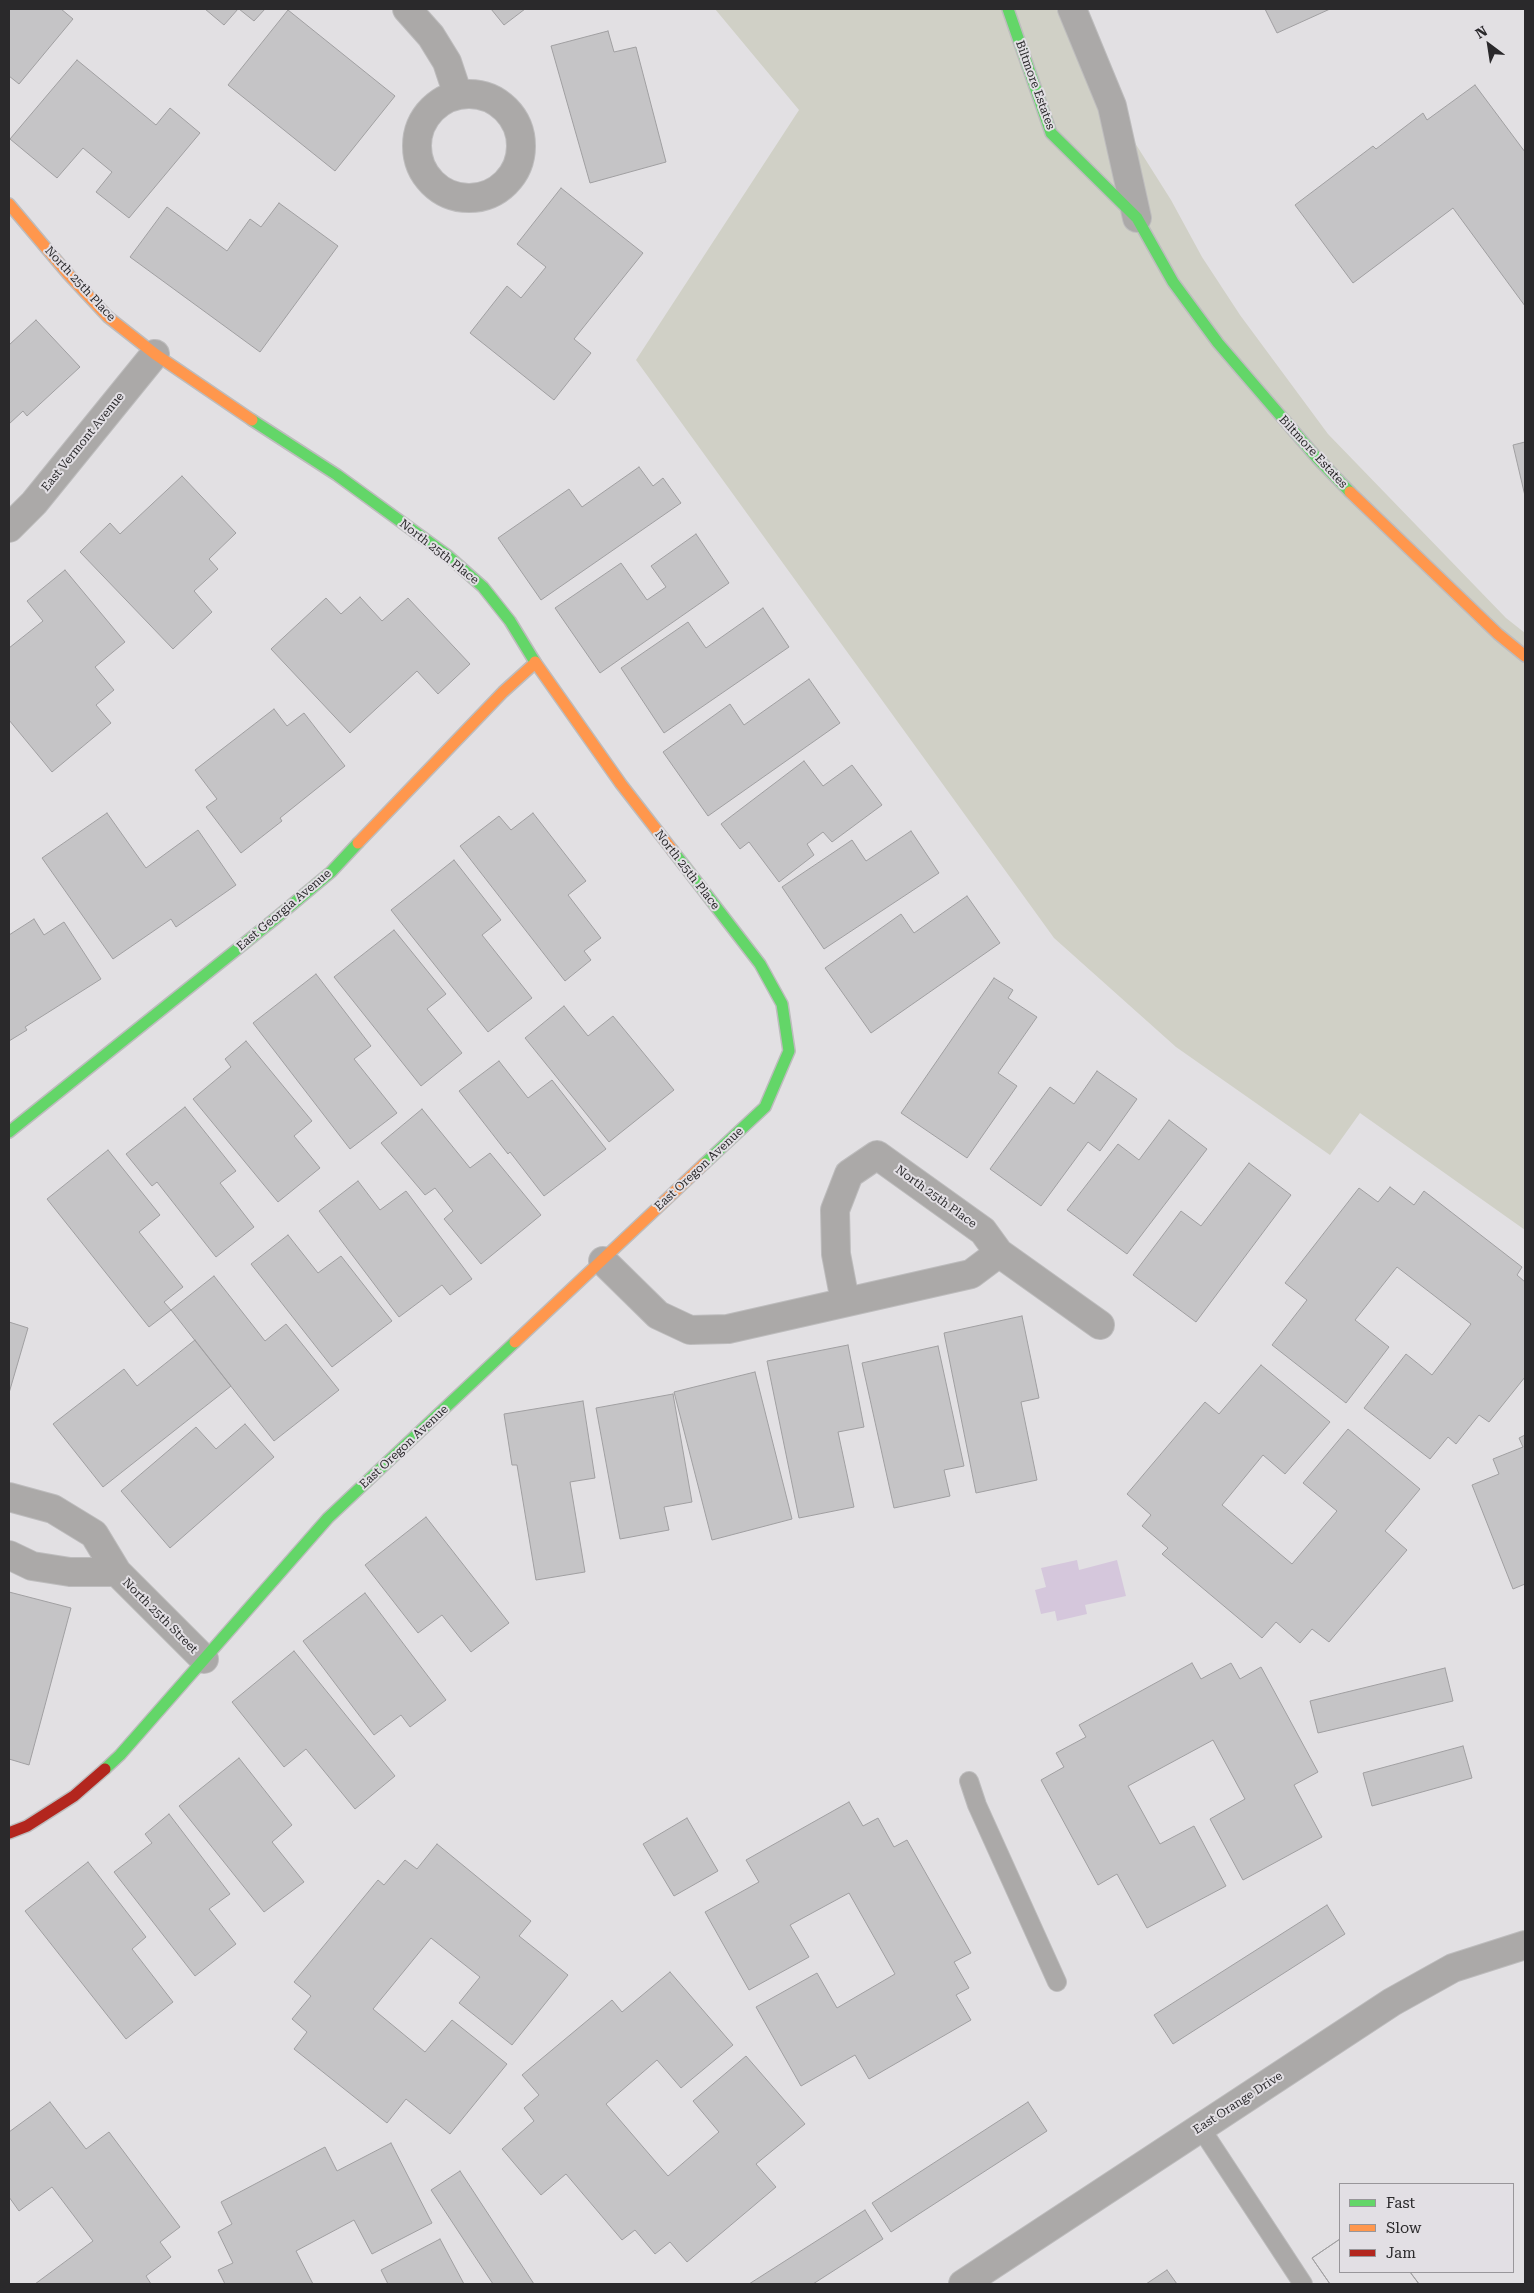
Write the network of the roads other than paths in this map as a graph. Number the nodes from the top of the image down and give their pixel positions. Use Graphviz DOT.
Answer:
graph roads {
  1 [pos="407,9"];
  2 [pos="1008,9"];
  3 [pos="1072,9"];
  4 [pos="458,95"];
  5 [pos="9,204"];
  6 [pos="1137,218"];
  7 [pos="155,354"];
  8 [pos="9,528"];
  9 [pos="1525,656"];
  10 [pos="535,663"];
  11 [pos="789,1051"];
  12 [pos="9,1132"];
  13 [pos="999,1253"];
  14 [pos="603,1261"];
  15 [pos="845,1301"];
  16 [pos="1100,1325"];
  17 [pos="9,1497"];
  18 [pos="9,1556"];
  19 [pos="117,1572"];
  20 [pos="204,1659"];
  21 [pos="969,1781"];
  22 [pos="9,1833"];
  23 [pos="1525,1945"];
  24 [pos="1057,1982"];
  25 [pos="1200,2128"];
  26 [pos="963,2284"];
  27 [pos="1303,2284"];
  1 -- 4 [label="street"];
  2 -- 6 [label="street, Biltmore Estates"];
  3 -- 6 [label="street, Biltmore Estates"];
  5 -- 7 [label="street, North 25th Place"];
  6 -- 9 [label="street, Biltmore Estates"];
  7 -- 8 [label="street, East Vermont Avenue"];
  7 -- 10 [label="street, North 25th Place"];
  10 -- 11 [label="street, North 25th Place"];
  10 -- 12 [label="street, East Georgia Avenue"];
  11 -- 14 [label="street, East Oregon Avenue"];
  13 -- 15 [label="street"];
  13 -- 15 [label="street, North 25th Place"];
  13 -- 16 [label="street, North 25th Place"];
  14 -- 15 [label="street"];
  14 -- 20 [label="street, East Oregon Avenue"];
  17 -- 19 [label="street, North 25th Street"];
  18 -- 19 [label="street, North 25th Street"];
  19 -- 20 [label="street, North 25th Street"];
  20 -- 22 [label="street, East Oregon Avenue"];
  21 -- 24 [label="lane"];
  23 -- 25 [label="street, East Orange Drive"];
  25 -- 26 [label="street, East Orange Drive"];
  25 -- 27 [label="lane"];
}
